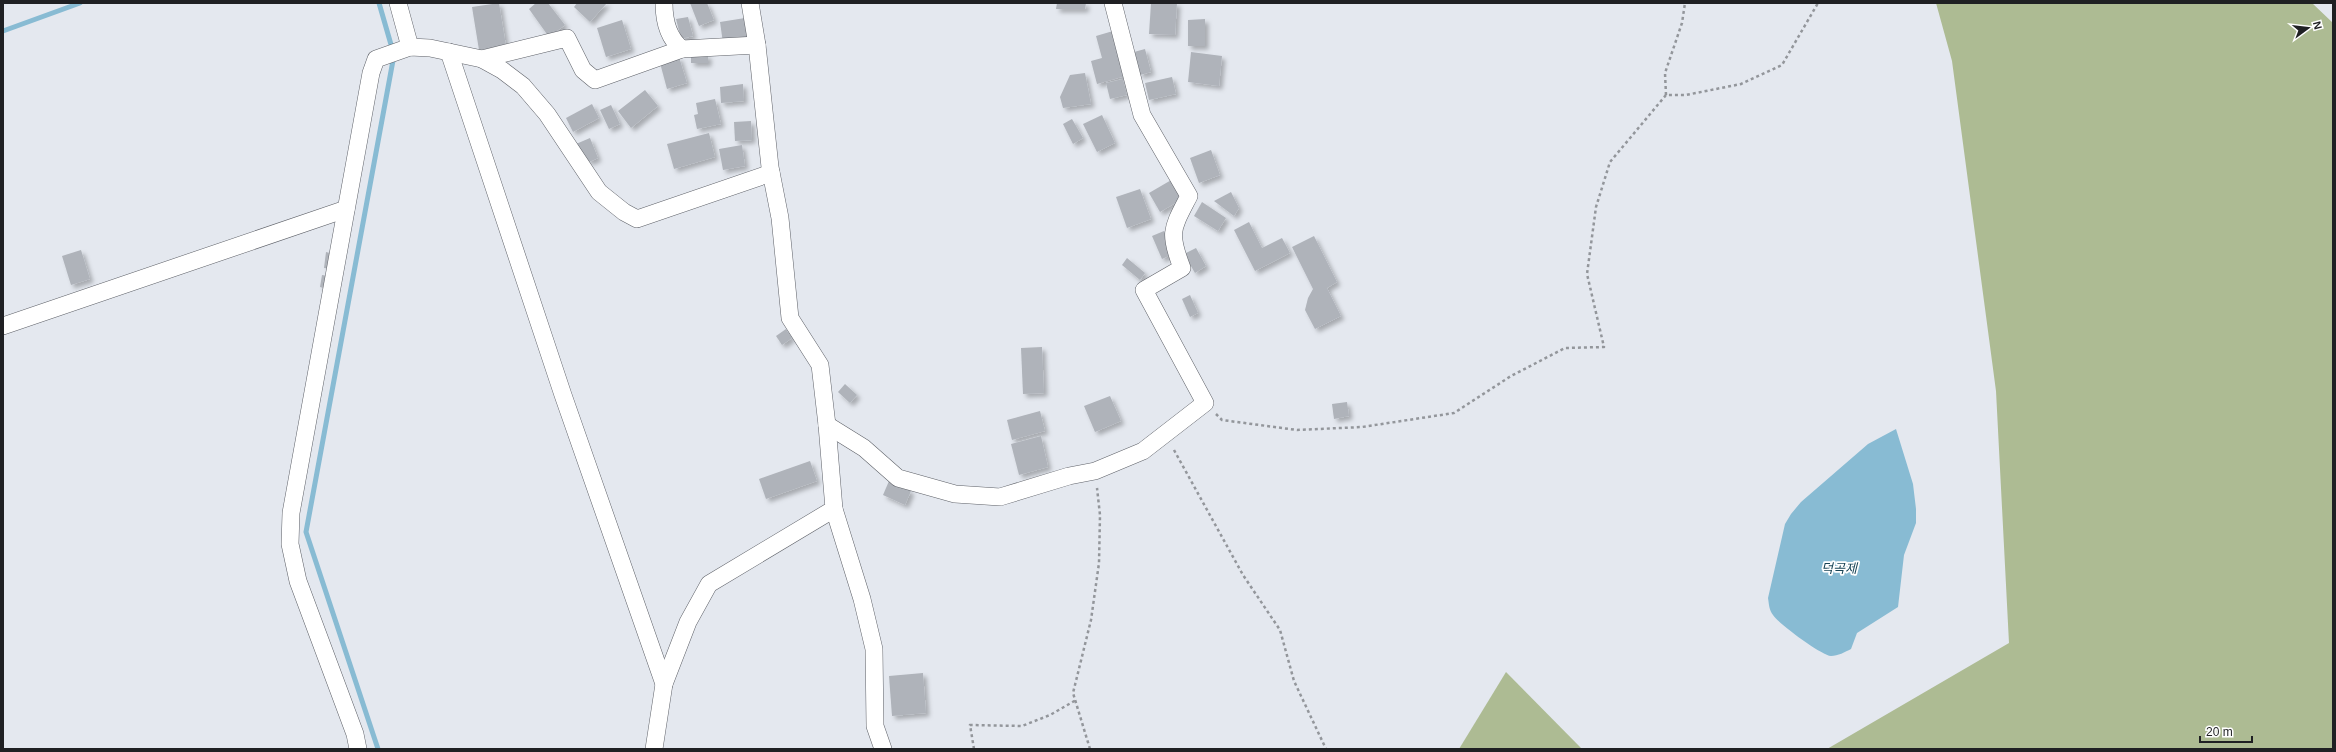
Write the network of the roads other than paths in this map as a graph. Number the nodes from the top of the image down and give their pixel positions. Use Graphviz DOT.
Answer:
graph roads {
  1 [pos="398,3"];
  2 [pos="664,3"];
  3 [pos="750,3"];
  4 [pos="1113,3"];
  5 [pos="756,44"];
  6 [pos="410,47"];
  7 [pos="682,49"];
  8 [pos="449,52"];
  9 [pos="482,59"];
  10 [pos="771,173"];
  11 [pos="346,209"];
  12 [pos="3,326"];
  13 [pos="827,425"];
  14 [pos="834,509"];
  15 [pos="664,684"];
  16 [pos="358,749"];
  17 [pos="654,749"];
  18 [pos="883,749"];
  1 -- 6 [label="street"];
  2 -- 7 [label="street"];
  3 -- 5 [label="street"];
  4 -- 13 [label="street"];
  5 -- 7 [label="street"];
  5 -- 10 [label="street"];
  6 -- 8 [label="street"];
  6 -- 11 [label="street"];
  7 -- 9 [label="street"];
  8 -- 9 [label="street"];
  8 -- 15 [label="street"];
  9 -- 10 [label="street"];
  10 -- 13 [label="street"];
  11 -- 12 [label="street"];
  11 -- 16 [label="street"];
  13 -- 14 [label="street"];
  14 -- 15 [label="street"];
  14 -- 18 [label="street"];
  15 -- 17 [label="street"];
}
